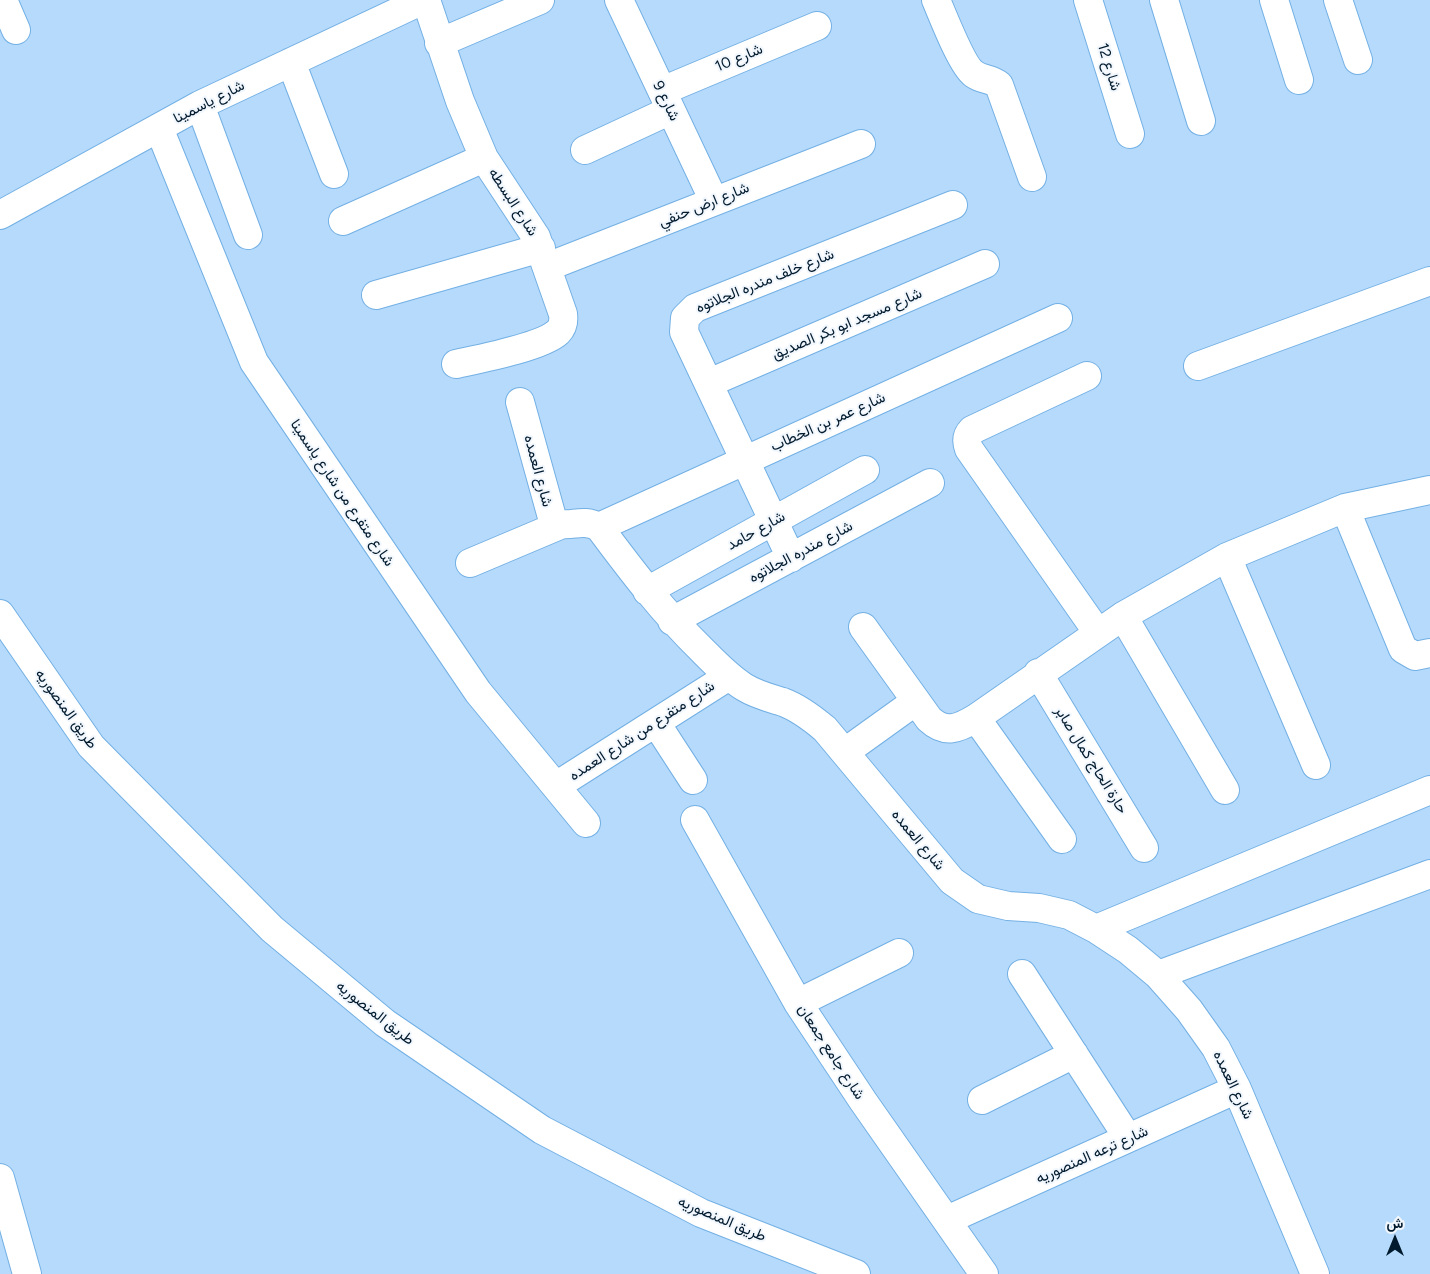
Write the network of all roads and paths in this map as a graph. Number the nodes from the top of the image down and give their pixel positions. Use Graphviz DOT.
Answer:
graph roads {
  1 [pos="3,0"];
  2 [pos="425,0"];
  3 [pos="540,0"];
  4 [pos="618,0"];
  5 [pos="936,0"];
  6 [pos="1088,0"];
  7 [pos="1164,0"];
  8 [pos="1274,0"];
  9 [pos="1338,0"];
  10 [pos="817,26"];
  11 [pos="16,30"];
  12 [pos="439,43"];
  13 [pos="1358,60"];
  14 [pos="291,62"];
  15 [pos="1299,80"];
  16 [pos="666,100"];
  17 [pos="200,105"];
  18 [pos="1201,121"];
  19 [pos="159,128"];
  20 [pos="1130,134"];
  21 [pos="861,144"];
  22 [pos="585,150"];
  23 [pos="484,158"];
  24 [pos="334,174"];
  25 [pos="1032,177"];
  26 [pos="714,201"];
  27 [pos="953,205"];
  28 [pos="0,215"];
  29 [pos="343,221"];
  30 [pos="248,235"];
  31 [pos="544,258"];
  32 [pos="985,264"];
  33 [pos="1430,280"];
  34 [pos="376,295"];
  35 [pos="1058,318"];
  36 [pos="456,364"];
  37 [pos="1198,366"];
  38 [pos="1087,376"];
  39 [pos="709,383"];
  40 [pos="520,402"];
  41 [pos="745,460"];
  42 [pos="865,470"];
  43 [pos="930,483"];
  44 [pos="1430,490"];
  45 [pos="1345,508"];
  46 [pos="774,521"];
  47 [pos="560,525"];
  48 [pos="599,527"];
  49 [pos="1227,557"];
  50 [pos="791,558"];
  51 [pos="470,563"];
  52 [pos="647,591"];
  53 [pos="0,614"];
  54 [pos="1122,616"];
  55 [pos="672,621"];
  56 [pos="863,627"];
  57 [pos="1098,633"];
  58 [pos="1430,653"];
  59 [pos="1038,673"];
  60 [pos="729,676"];
  61 [pos="916,701"];
  62 [pos="976,718"];
  63 [pos="656,723"];
  64 [pos="845,752"];
  65 [pos="1316,765"];
  66 [pos="693,780"];
  67 [pos="556,786"];
  68 [pos="1225,790"];
  69 [pos="1430,790"];
  70 [pos="695,820"];
  71 [pos="586,823"];
  72 [pos="1062,839"];
  73 [pos="1144,848"];
  74 [pos="1430,874"];
  75 [pos="1096,929"];
  76 [pos="898,952"];
  77 [pos="1022,974"];
  78 [pos="1158,975"];
  79 [pos="798,1003"];
  80 [pos="1074,1054"];
  81 [pos="1237,1090"];
  82 [pos="982,1100"];
  83 [pos="1128,1138"];
  84 [pos="0,1178"];
  85 [pos="947,1220"];
  86 [pos="27,1274"];
  87 [pos="856,1274"];
  88 [pos="984,1274"];
  89 [pos="1315,1274"];
  1 -- 11 [label="street"];
  2 -- 12 [label="street, شارع البسطه"];
  2 -- 14 [label="street, شارع ياسمينا"];
  3 -- 12 [label="street"];
  4 -- 16 [label="street, شارع 9"];
  5 -- 25 [label="street"];
  6 -- 20 [label="street, شارع 12"];
  7 -- 18 [label="street"];
  8 -- 15 [label="street"];
  9 -- 13 [label="street"];
  10 -- 16 [label="street, شارع 10"];
  12 -- 23 [label="street, شارع البسطه"];
  14 -- 17 [label="street, شارع ياسمينا"];
  14 -- 24 [label="street"];
  16 -- 22 [label="street, شارع 10"];
  16 -- 26 [label="street, شارع 9"];
  17 -- 19 [label="street, شارع ياسمينا"];
  17 -- 30 [label="street"];
  19 -- 28 [label="street, شارع ياسمينا"];
  19 -- 67 [label="street, شارع متفرع من شارع ياسمينا"];
  21 -- 26 [label="street, شارع ارض حنفي"];
  23 -- 29 [label="street"];
  23 -- 31 [label="street, شارع البسطه"];
  26 -- 31 [label="street, شارع ارض حنفي"];
  27 -- 39 [label="street, شارع خلف مندره الجلاتوه"];
  31 -- 34 [label="street, شارع ارض حنفي"];
  31 -- 36 [label="street, شارع البسطه"];
  32 -- 39 [label="street, شارع مسجد ابو بكر الصديق"];
  33 -- 37 [label="street"];
  35 -- 41 [label="street, شارع عمر بن الخطاب"];
  38 -- 57 [label="street"];
  39 -- 41 [label="street, شارع خلف مندره الجلاتوه"];
  40 -- 47 [label="street, شارع العمده"];
  41 -- 46 [label="street, شارع خلف مندره الجلاتوه"];
  41 -- 48 [label="street, شارع عمر بن الخطاب"];
  42 -- 46 [label="street, شارع حامد"];
  43 -- 50 [label="street, شارع مندره الجلاتوه"];
  44 -- 45 [label="street"];
  45 -- 49 [label="street"];
  45 -- 58 [label="street"];
  46 -- 50 [label="street, شارع خلف مندره الجلاتوه"];
  46 -- 52 [label="street, شارع حامد"];
  47 -- 48 [label="street, شارع العمده"];
  47 -- 51 [label="street"];
  48 -- 52 [label="street, شارع العمده"];
  49 -- 54 [label="street"];
  49 -- 65 [label="street"];
  50 -- 55 [label="street, شارع مندره الجلاتوه"];
  52 -- 55 [label="street, شارع العمده"];
  53 -- 87 [label="street, طريق المنصوريه"];
  54 -- 57 [label="street"];
  54 -- 68 [label="street"];
  55 -- 60 [label="street, شارع العمده"];
  56 -- 61 [label="street"];
  57 -- 59 [label="street"];
  59 -- 62 [label="street"];
  59 -- 73 [label="street, حارة الحاج كمال صابر"];
  60 -- 63 [label="street, شارع متفرع من شارع العمده"];
  60 -- 64 [label="street, شارع العمده"];
  61 -- 62 [label="street"];
  61 -- 64 [label="street"];
  62 -- 72 [label="street"];
  63 -- 66 [label="street"];
  63 -- 67 [label="street, شارع متفرع من شارع العمده"];
  64 -- 75 [label="street, شارع العمده"];
  67 -- 71 [label="street, شارع متفرع من شارع ياسمينا"];
  69 -- 75 [label="street"];
  70 -- 79 [label="street, شارع جامع جمعان"];
  74 -- 78 [label="street"];
  75 -- 78 [label="street, شارع العمده"];
  76 -- 79 [label="street"];
  77 -- 80 [label="street"];
  78 -- 81 [label="street, شارع العمده"];
  79 -- 85 [label="street, شارع جامع جمعان"];
  80 -- 82 [label="street"];
  80 -- 83 [label="street"];
  81 -- 83 [label="street, شارع ترعه المنصوريه"];
  81 -- 89 [label="street, شارع العمده"];
  83 -- 85 [label="street, شارع ترعه المنصوريه"];
  84 -- 86 [label="street"];
  85 -- 88 [label="street, شارع جامع جمعان"];
}
